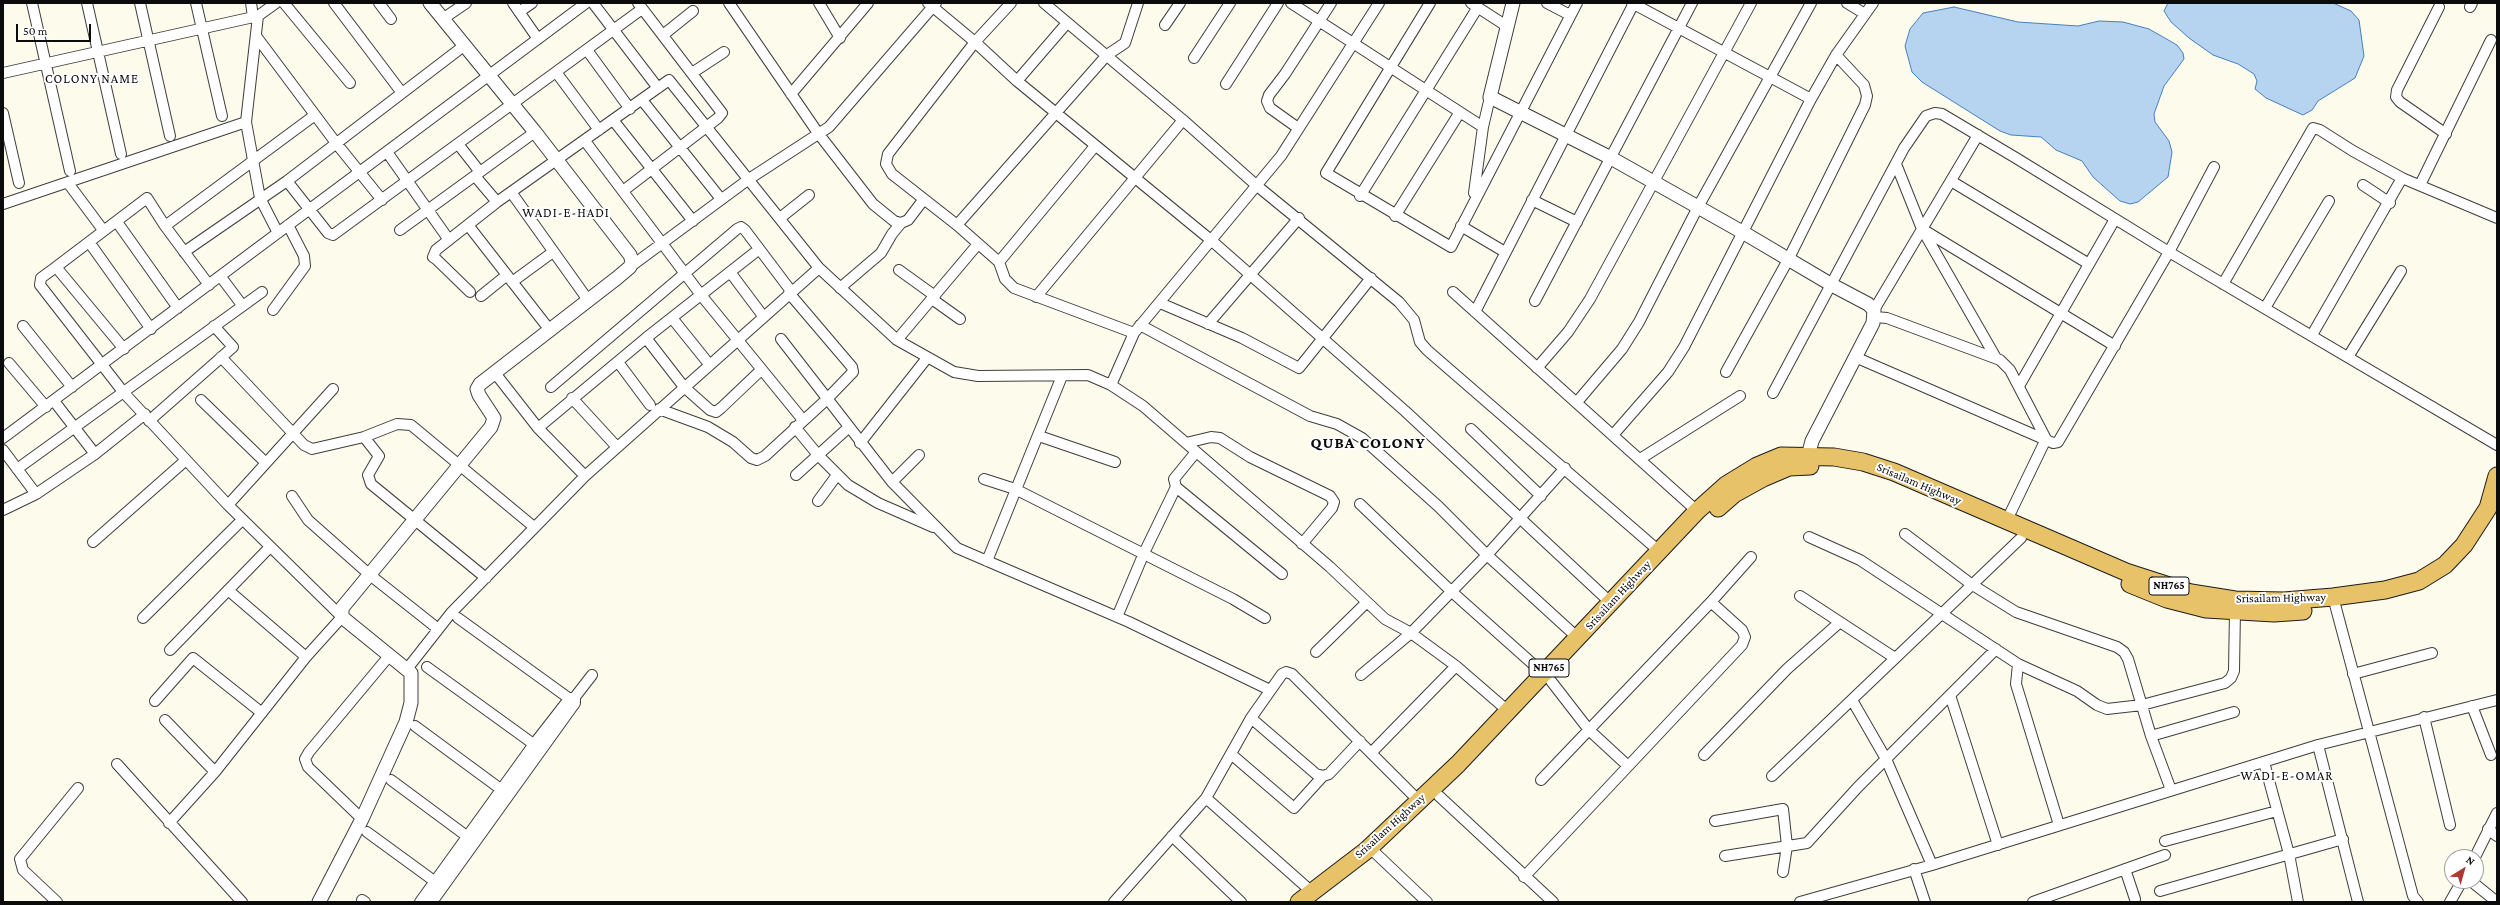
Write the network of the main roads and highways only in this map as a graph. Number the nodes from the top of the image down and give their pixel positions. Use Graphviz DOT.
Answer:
graph roads {
  1 [pos="1806,461"];
  2 [pos="2497,476"];
  3 [pos="2494,510"];
  4 [pos="2335,602"];
  5 [pos="1547,677"];
  6 [pos="1373,851"];
  7 [pos="1309,899"];
  1 -- 4 [label="highway, Srisailam Highway / NH765"];
  1 -- 4 [label="highway, Srisailam Highway / NH765"];
  1 -- 5 [label="highway, Srisailam Highway / NH765"];
  1 -- 5 [label="highway, Srisailam Highway / NH765"];
  2 -- 3 [label="highway, Srisailam Highway / NH765"];
  3 -- 4 [label="highway, Srisailam Highway / NH765"];
  5 -- 6 [label="highway, Srisailam Highway / NH765"];
  5 -- 6 [label="highway, Srisailam Highway / NH765"];
  6 -- 7 [label="highway, Srisailam Highway / NH765"];
}
